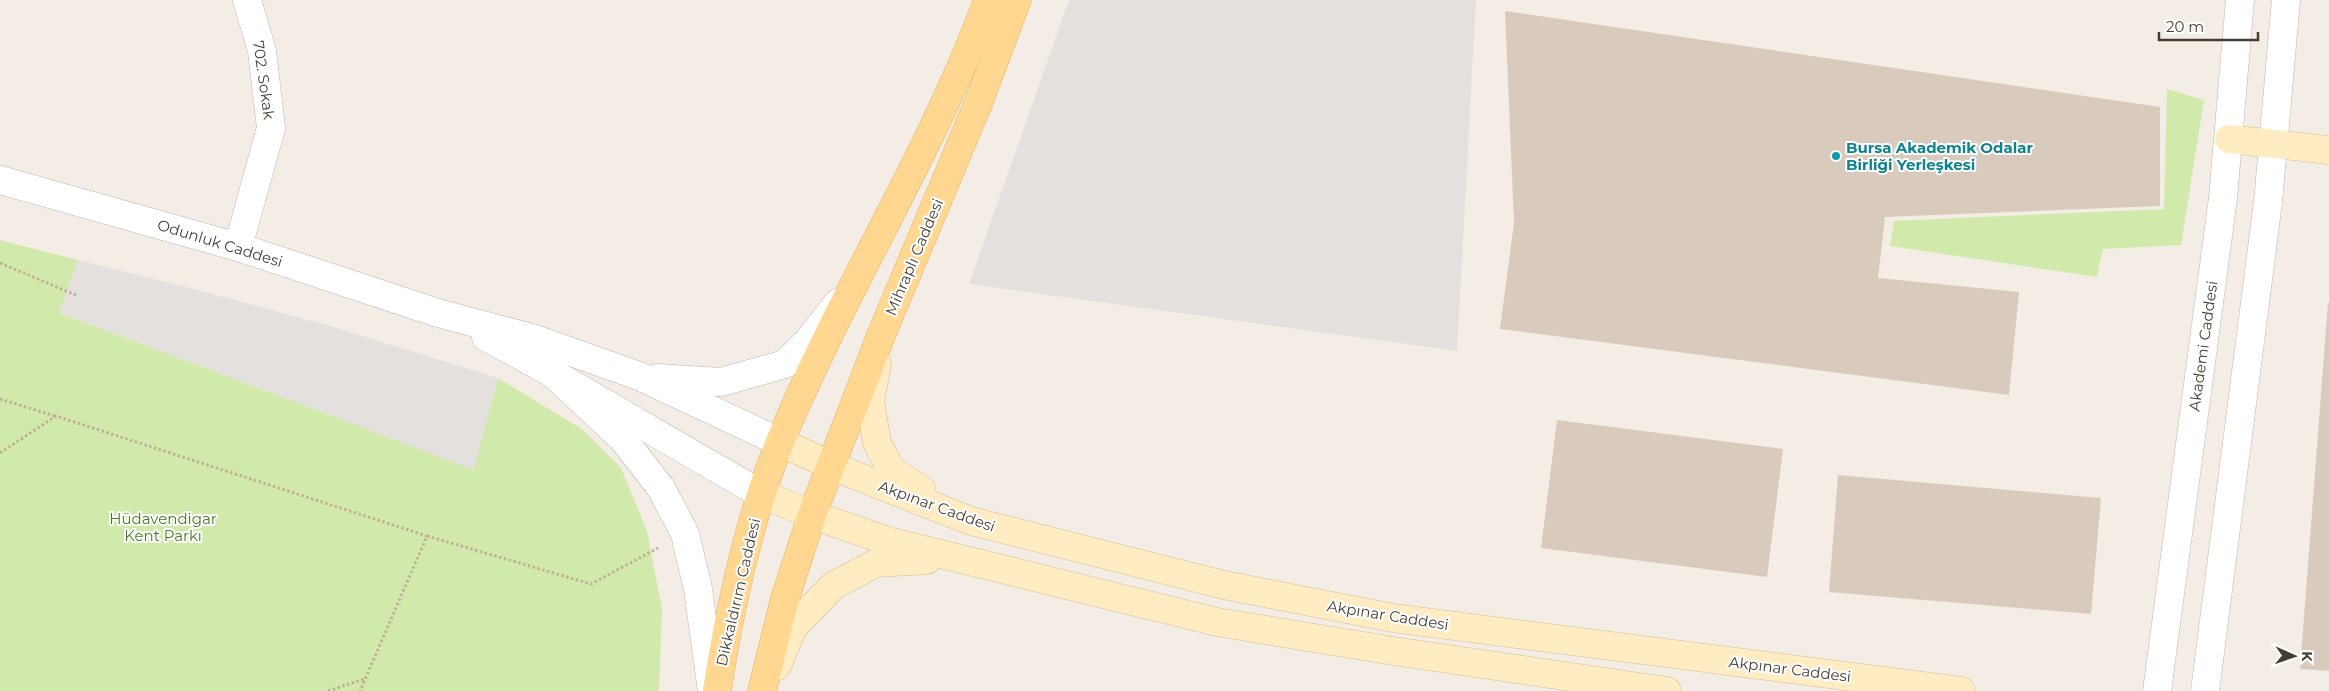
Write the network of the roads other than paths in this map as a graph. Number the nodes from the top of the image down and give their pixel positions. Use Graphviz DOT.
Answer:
graph roads {
  1 [pos="248,0"];
  2 [pos="988,0"];
  3 [pos="1017,0"];
  4 [pos="2240,0"];
  5 [pos="2286,0"];
  6 [pos="2229,139"];
  7 [pos="2274,144"];
  8 [pos="2329,150"];
  9 [pos="0,180"];
  10 [pos="238,247"];
  11 [pos="856,280"];
  12 [pos="438,312"];
  13 [pos="882,333"];
  14 [pos="550,370"];
  15 [pos="639,376"];
  16 [pos="780,442"];
  17 [pos="832,466"];
  18 [pos="762,494"];
  19 [pos="812,515"];
  20 [pos="971,521"];
  21 [pos="961,560"];
  22 [pos="712,691"];
  23 [pos="717,691"];
  24 [pos="762,691"];
  25 [pos="768,691"];
  26 [pos="1667,691"];
  27 [pos="1960,691"];
  28 [pos="2157,691"];
  29 [pos="2205,691"];
  1 -- 10 [label="street, 702. Sokak"];
  2 -- 11 [label="main road"];
  3 -- 13 [label="main road, Mihraplı Caddesi"];
  4 -- 6 [label="street, Akademi Caddesi"];
  5 -- 7 [label="street"];
  6 -- 7 [label="main road"];
  6 -- 28 [label="street, Akademi Caddesi"];
  7 -- 8 [label="main road"];
  7 -- 29 [label="street"];
  9 -- 10 [label="street, Odunluk Caddesi"];
  10 -- 12 [label="street, Odunluk Caddesi"];
  11 -- 15 [label="street"];
  11 -- 16 [label="main road"];
  12 -- 14 [label="street"];
  12 -- 15 [label="street"];
  13 -- 17 [label="main road, Mihraplı Caddesi"];
  13 -- 20 [label="main road"];
  14 -- 18 [label="street"];
  14 -- 22 [label="street"];
  15 -- 16 [label="street"];
  16 -- 17 [label="main road, Akpınar Caddesi"];
  16 -- 18 [label="main road"];
  17 -- 19 [label="main road, Mihraplı Caddesi"];
  17 -- 20 [label="main road, Akpınar Caddesi"];
  18 -- 19 [label="main road"];
  18 -- 23 [label="main road, Dikkaldırım Caddesi"];
  19 -- 21 [label="main road"];
  19 -- 24 [label="main road"];
  20 -- 27 [label="main road, Akpınar Caddesi"];
  21 -- 25 [label="main road"];
  21 -- 26 [label="main road"];
}
